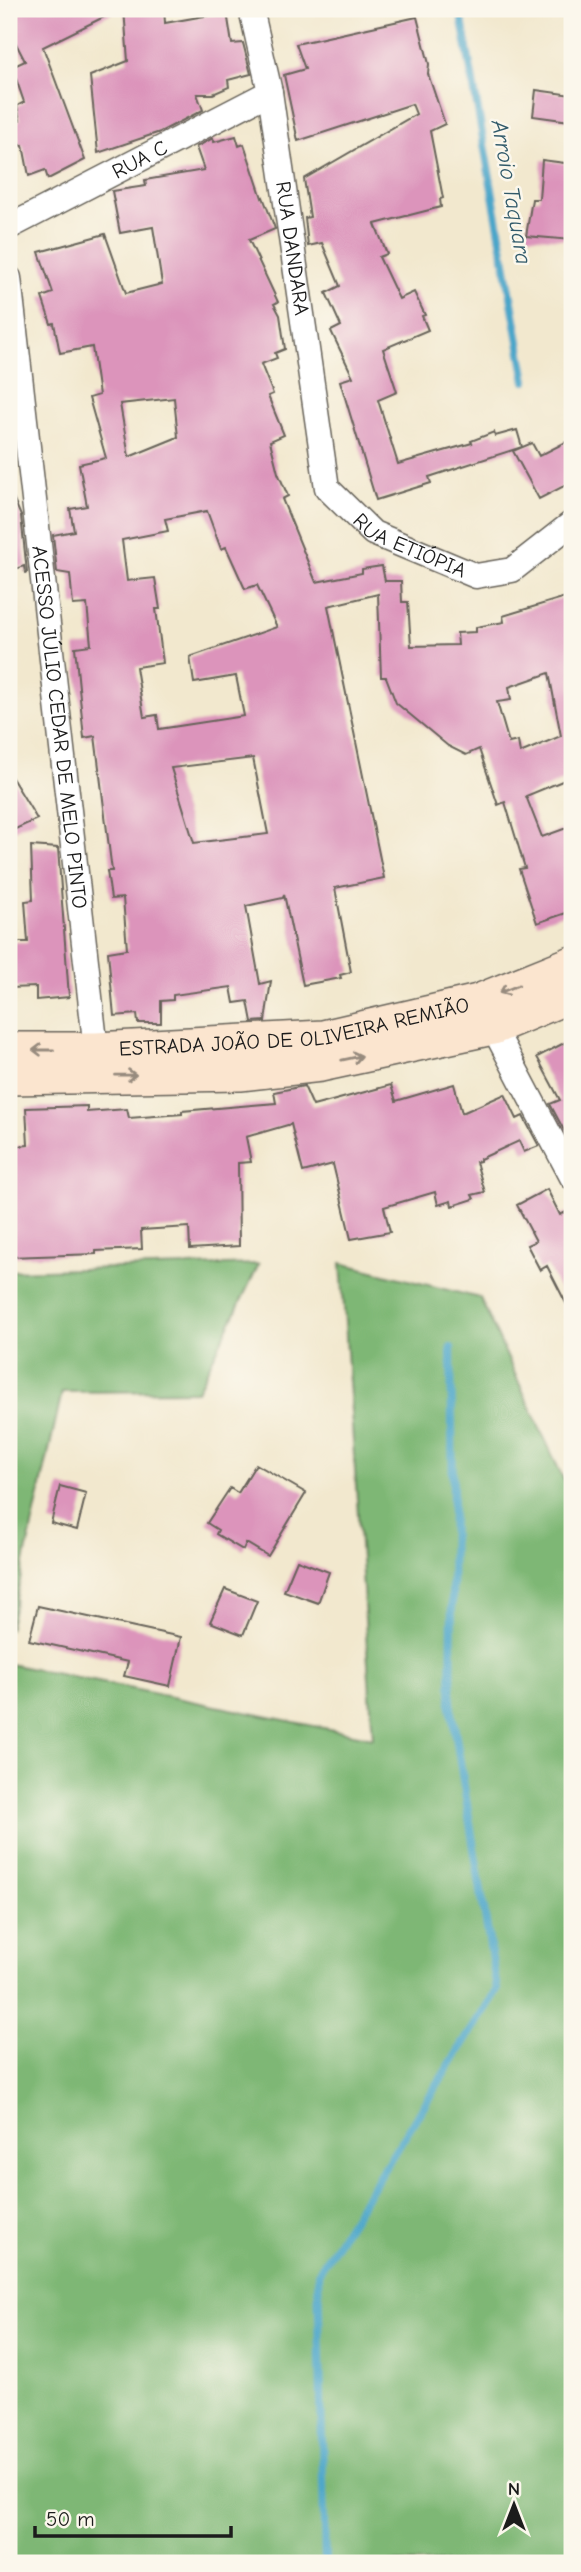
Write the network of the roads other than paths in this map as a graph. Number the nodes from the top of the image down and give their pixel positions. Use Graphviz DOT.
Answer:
graph roads {
  1 [pos="251,9"];
  2 [pos="270,92"];
  3 [pos="9,227"];
  4 [pos="9,278"];
  5 [pos="327,488"];
  6 [pos="572,523"];
  7 [pos="572,964"];
  8 [pos="572,994"];
  9 [pos="493,1027"];
  10 [pos="96,1049"];
  11 [pos="9,1050"];
  12 [pos="9,1077"];
  13 [pos="572,1177"];
  1 -- 2 [label="street, RUA DANDARA"];
  2 -- 3 [label="street, RUA C"];
  2 -- 5 [label="street, RUA DANDARA"];
  4 -- 10 [label="street, ACESSO JÚLIO CEDAR DE MELO PINTO"];
  5 -- 6 [label="street, RUA ETIÓPIA"];
  7 -- 10 [label="main road, ESTRADA JOÃO DE OLIVEIRA REMIÃO, one-way"];
  8 -- 9 [label="main road, ESTRADA JOÃO DE OLIVEIRA REMIÃO"];
  12 -- 9 [label="main road, ESTRADA JOÃO DE OLIVEIRA REMIÃO, one-way"];
  9 -- 13 [label="street"];
  10 -- 11 [label="main road, ESTRADA JOÃO DE OLIVEIRA REMIÃO, one-way"];
}
